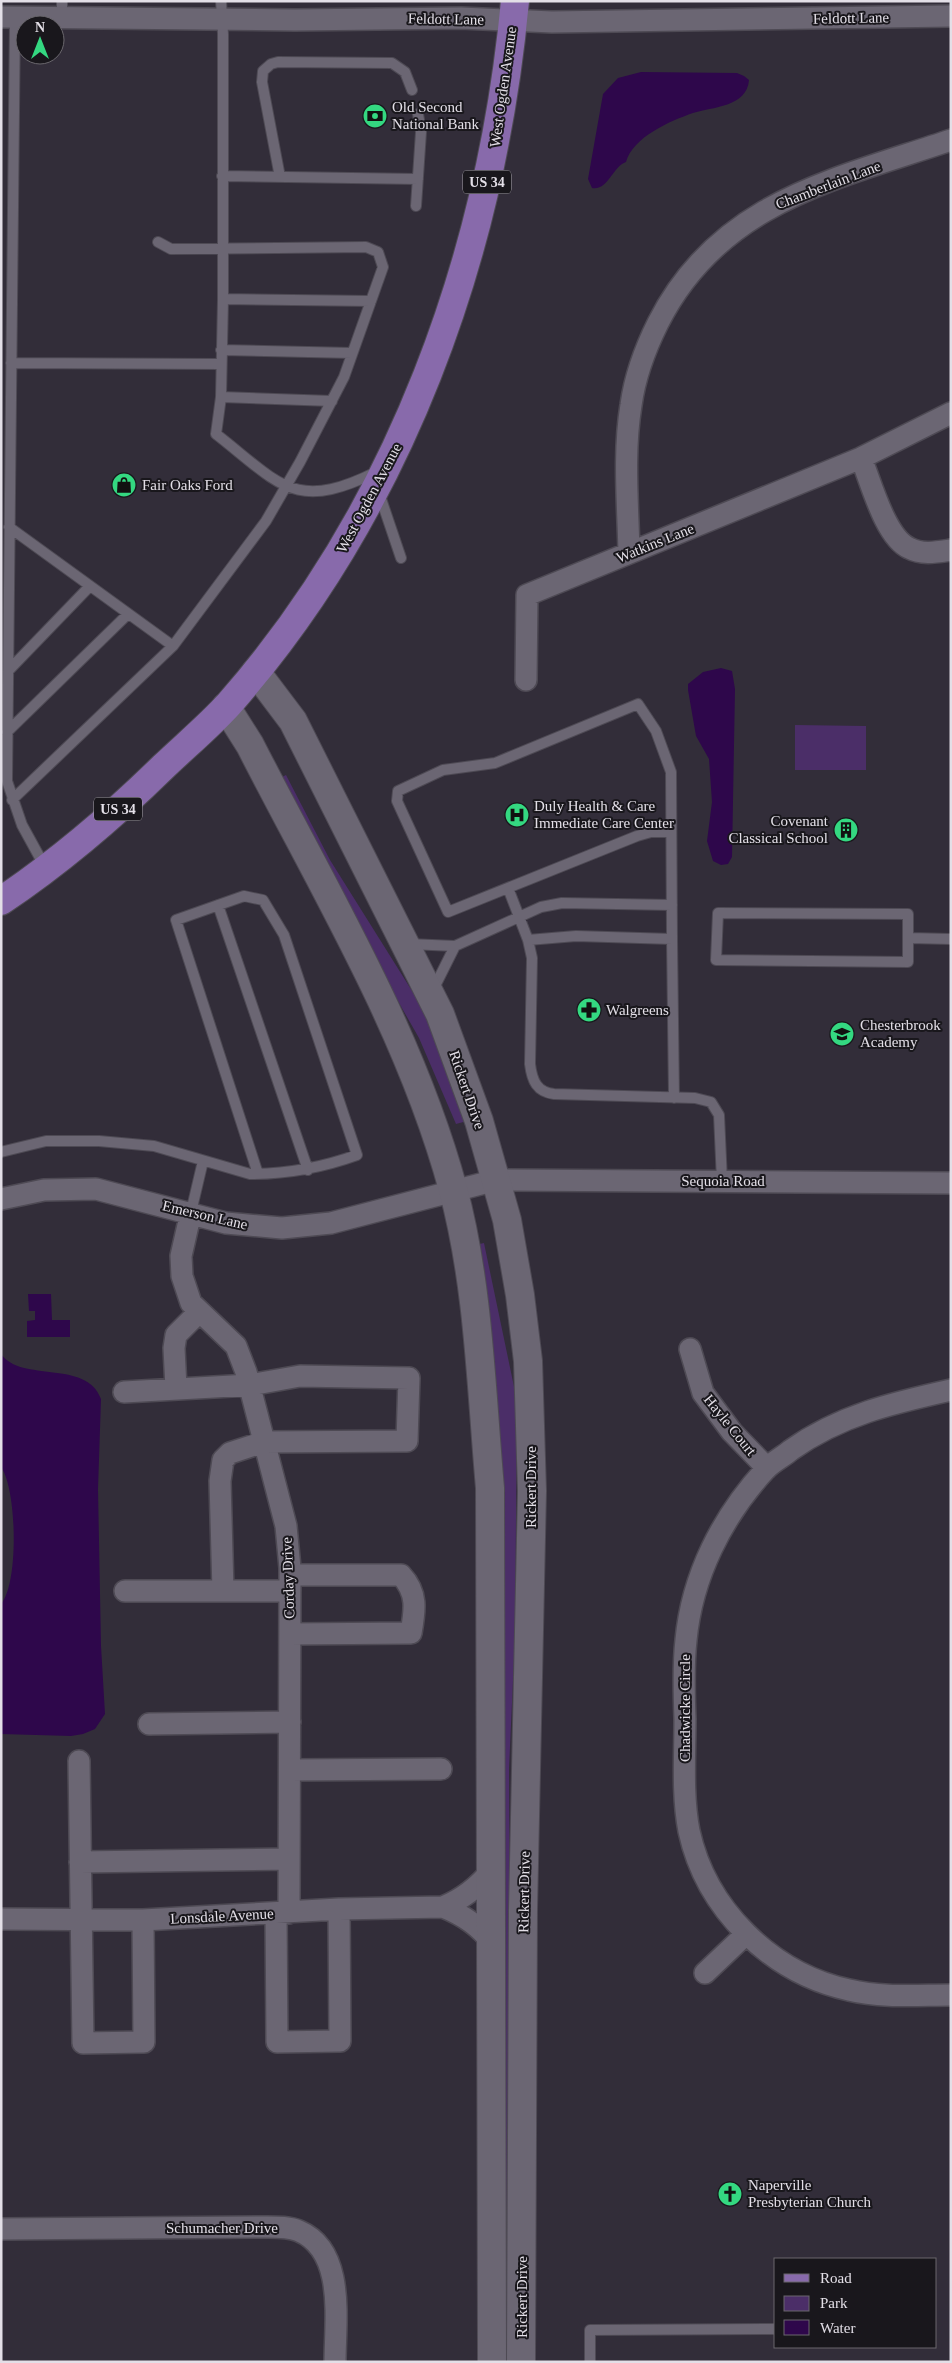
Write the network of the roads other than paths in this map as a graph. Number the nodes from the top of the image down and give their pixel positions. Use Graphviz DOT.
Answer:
graph roads {
  1 [pos="62,9"];
  2 [pos="221,10"];
  3 [pos="514,11"];
  4 [pos="951,16"];
  5 [pos="8,17"];
  6 [pos="412,90"];
  7 [pos="418,114"];
  8 [pos="951,140"];
  9 [pos="222,176"];
  10 [pos="280,177"];
  11 [pos="418,179"];
  12 [pos="416,206"];
  13 [pos="158,242"];
  14 [pos="223,247"];
  15 [pos="223,299"];
  16 [pos="371,302"];
  17 [pos="221,350"];
  18 [pos="352,353"];
  19 [pos="11,363"];
  20 [pos="221,364"];
  21 [pos="221,398"];
  22 [pos="332,401"];
  23 [pos="951,413"];
  24 [pos="861,458"];
  25 [pos="383,477"];
  26 [pos="285,488"];
  27 [pos="10,527"];
  28 [pos="951,550"];
  29 [pos="629,553"];
  30 [pos="401,558"];
  31 [pos="90,586"];
  32 [pos="128,614"];
  33 [pos="172,646"];
  34 [pos="8,671"];
  35 [pos="256,672"];
  36 [pos="526,680"];
  37 [pos="226,707"];
  38 [pos="7,732"];
  39 [pos="12,800"];
  40 [pos="671,832"];
  41 [pos="46,869"];
  42 [pos="508,888"];
  43 [pos="1,901"];
  44 [pos="218,905"];
  45 [pos="672,905"];
  46 [pos="520,916"];
  47 [pos="909,938"];
  48 [pos="672,939"];
  49 [pos="951,939"];
  50 [pos="528,940"];
  51 [pos="406,944"];
  52 [pos="455,946"];
  53 [pos="431,994"];
  54 [pos="674,1098"];
  55 [pos="1,1152"];
  56 [pos="203,1161"];
  57 [pos="308,1170"];
  58 [pos="258,1174"];
  59 [pos="496,1180"];
  60 [pos="722,1181"];
  61 [pos="951,1183"];
  62 [pos="453,1191"];
  63 [pos="1,1199"];
  64 [pos="191,1212"];
  65 [pos="199,1312"];
  66 [pos="690,1349"];
  67 [pos="250,1385"];
  68 [pos="176,1388"];
  69 [pos="951,1390"];
  70 [pos="124,1392"];
  71 [pos="264,1442"];
  72 [pos="767,1468"];
  73 [pos="290,1583"];
  74 [pos="125,1591"];
  75 [pos="223,1591"];
  76 [pos="290,1634"];
  77 [pos="290,1722"];
  78 [pos="150,1724"];
  79 [pos="79,1761"];
  80 [pos="441,1769"];
  81 [pos="290,1770"];
  82 [pos="289,1859"];
  83 [pos="80,1862"];
  84 [pos="492,1870"];
  85 [pos="443,1907"];
  86 [pos="339,1909"];
  87 [pos="282,1913"];
  88 [pos="1,1919"];
  89 [pos="80,1920"];
  90 [pos="143,1920"];
  91 [pos="745,1935"];
  92 [pos="492,1943"];
  93 [pos="705,1973"];
  94 [pos="951,1995"];
  95 [pos="1,2229"];
  96 [pos="774,2329"];
  97 [pos="335,2362"];
  98 [pos="492,2362"];
  99 [pos="521,2362"];
  100 [pos="590,2362"];
  1 -- 2 [label="street, Feldott Lane"];
  1 -- 5 [label="street, Feldott Lane"];
  2 -- 3 [label="street, Feldott Lane"];
  2 -- 9 [label="lane"];
  3 -- 4 [label="street, Feldott Lane"];
  3 -- 25 [label="main road, West Ogden Avenue / US 34"];
  5 -- 19 [label="lane"];
  6 -- 10 [label="lane"];
  7 -- 11 [label="lane"];
  8 -- 29 [label="street, Chamberlain Lane"];
  9 -- 10 [label="lane"];
  9 -- 14 [label="lane"];
  10 -- 11 [label="lane"];
  11 -- 12 [label="lane"];
  13 -- 14 [label="lane"];
  14 -- 15 [label="lane"];
  14 -- 16 [label="lane"];
  15 -- 16 [label="lane"];
  15 -- 17 [label="lane"];
  16 -- 18 [label="lane"];
  17 -- 18 [label="lane"];
  17 -- 20 [label="lane"];
  18 -- 22 [label="lane"];
  19 -- 20 [label="lane"];
  19 -- 27 [label="lane"];
  20 -- 21 [label="lane"];
  21 -- 22 [label="lane"];
  21 -- 26 [label="lane"];
  22 -- 26 [label="lane"];
  23 -- 24 [label="street, Watkins Lane"];
  24 -- 28 [label="street"];
  24 -- 29 [label="street, Watkins Lane"];
  25 -- 26 [label="lane"];
  25 -- 30 [label="lane"];
  25 -- 35 [label="main road, West Ogden Avenue / US 34"];
  26 -- 33 [label="lane"];
  27 -- 31 [label="lane"];
  27 -- 34 [label="lane"];
  29 -- 36 [label="street, Watkins Lane"];
  31 -- 32 [label="lane"];
  31 -- 34 [label="lane"];
  32 -- 33 [label="lane"];
  32 -- 38 [label="lane"];
  33 -- 39 [label="lane"];
  34 -- 38 [label="lane"];
  35 -- 37 [label="main road, West Ogden Avenue / US 34"];
  35 -- 51 [label="street, Rickert Drive"];
  37 -- 41 [label="main road, West Ogden Avenue / US 34"];
  37 -- 62 [label="street, Rickert Drive"];
  38 -- 39 [label="lane"];
  39 -- 41 [label="lane"];
  40 -- 42 [label="lane"];
  40 -- 42 [label="lane"];
  40 -- 45 [label="lane"];
  41 -- 43 [label="main road, West Ogden Avenue / US 34"];
  42 -- 46 [label="lane"];
  44 -- 57 [label="lane"];
  44 -- 57 [label="lane"];
  44 -- 58 [label="lane"];
  45 -- 46 [label="lane"];
  45 -- 48 [label="lane"];
  46 -- 50 [label="lane"];
  46 -- 52 [label="lane"];
  47 -- 47 [label="lane"];
  47 -- 49 [label="lane"];
  48 -- 50 [label="lane"];
  48 -- 54 [label="lane"];
  50 -- 54 [label="lane"];
  51 -- 52 [label="lane"];
  51 -- 53 [label="street, Rickert Drive"];
  52 -- 53 [label="lane"];
  53 -- 59 [label="street, Rickert Drive"];
  54 -- 60 [label="lane"];
  55 -- 56 [label="lane"];
  56 -- 58 [label="lane"];
  56 -- 64 [label="lane"];
  57 -- 58 [label="lane"];
  59 -- 60 [label="street, Sequoia Road"];
  59 -- 62 [label="street, Emerson Lane"];
  59 -- 99 [label="street, Rickert Drive"];
  60 -- 61 [label="street, Sequoia Road"];
  62 -- 64 [label="street, Emerson Lane"];
  62 -- 84 [label="street, Rickert Drive"];
  63 -- 64 [label="street, Emerson Lane"];
  64 -- 65 [label="street, Corday Drive"];
  65 -- 67 [label="street, Corday Drive"];
  65 -- 68 [label="street"];
  66 -- 72 [label="street, Hayle Court"];
  67 -- 68 [label="street"];
  67 -- 71 [label="street, Corday Drive"];
  67 -- 71 [label="street"];
  68 -- 70 [label="street"];
  69 -- 72 [label="street, Chadwicke Circle"];
  71 -- 73 [label="street, Corday Drive"];
  71 -- 75 [label="street"];
  72 -- 91 [label="street, Chadwicke Circle"];
  73 -- 75 [label="street"];
  73 -- 76 [label="street, Corday Drive"];
  73 -- 76 [label="street"];
  74 -- 75 [label="street"];
  76 -- 77 [label="street, Corday Drive"];
  77 -- 78 [label="street"];
  77 -- 81 [label="street, Corday Drive"];
  79 -- 83 [label="street"];
  80 -- 81 [label="street"];
  81 -- 82 [label="street, Corday Drive"];
  82 -- 83 [label="street"];
  82 -- 87 [label="street, Corday Drive"];
  83 -- 89 [label="street"];
  84 -- 85 [label="street, Lonsdale Avenue"];
  84 -- 92 [label="street, Rickert Drive"];
  85 -- 86 [label="street, Lonsdale Avenue"];
  85 -- 92 [label="street, Lonsdale Avenue"];
  86 -- 87 [label="street, Lonsdale Avenue"];
  86 -- 87 [label="street, Corday Drive"];
  87 -- 90 [label="street, Lonsdale Avenue"];
  88 -- 89 [label="street, Lonsdale Avenue"];
  89 -- 90 [label="street, Lonsdale Avenue"];
  89 -- 90 [label="street"];
  91 -- 93 [label="street"];
  91 -- 94 [label="street, Chadwicke Circle"];
  92 -- 98 [label="street, Rickert Drive"];
  95 -- 97 [label="street, Schumacher Drive"];
  96 -- 100 [label="lane"];
}
